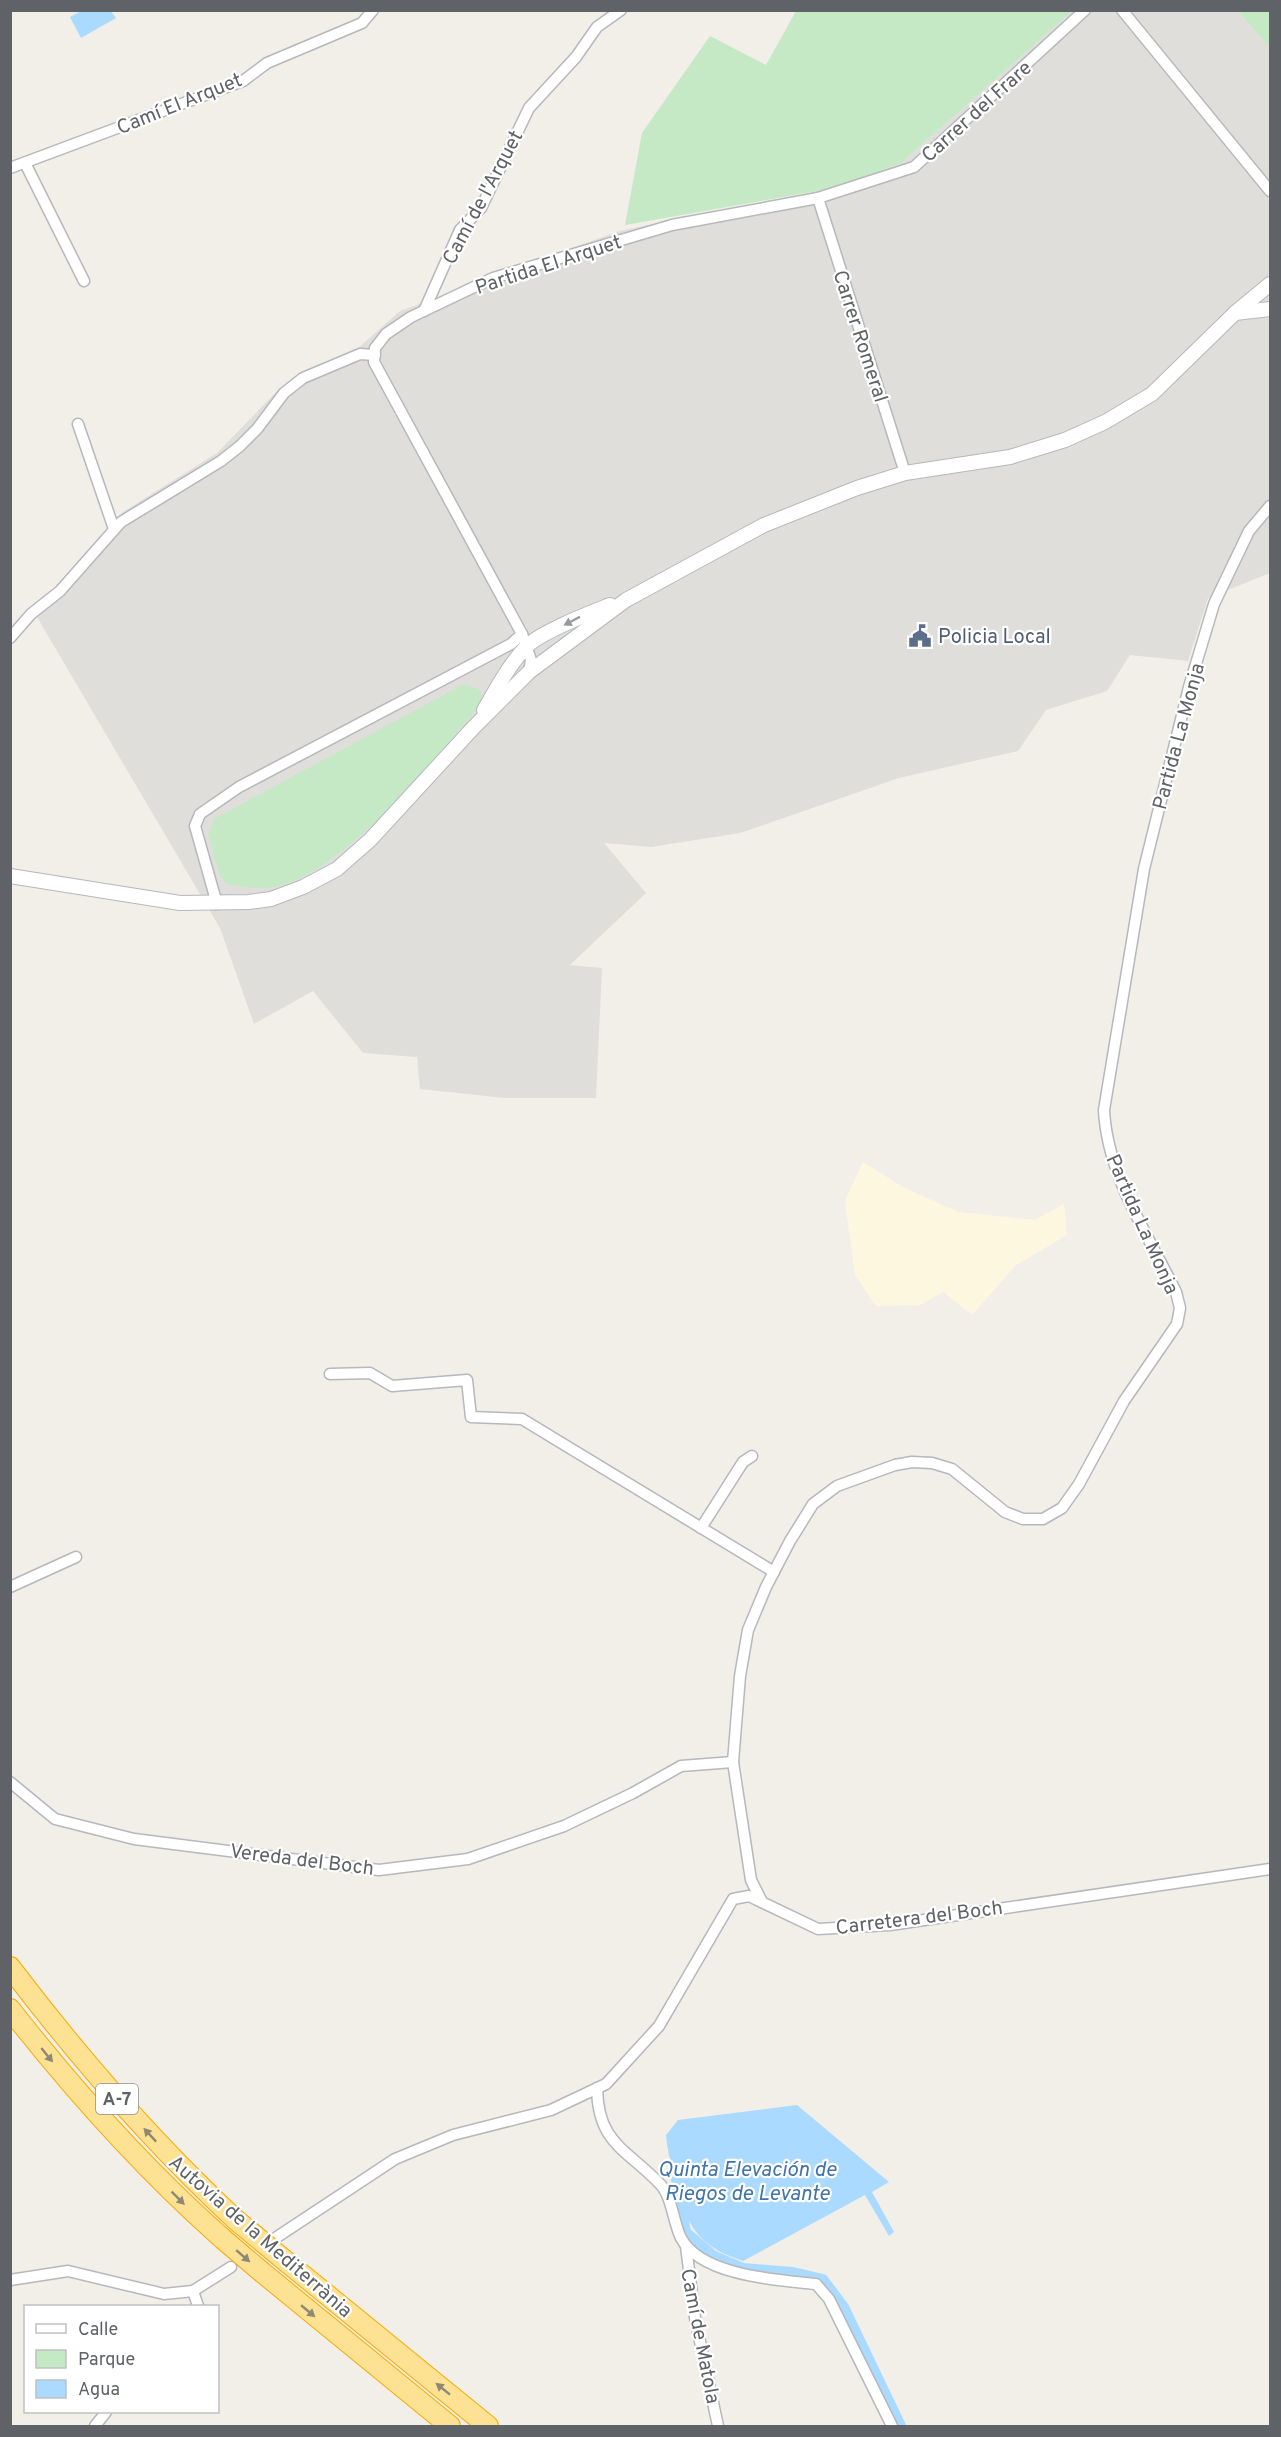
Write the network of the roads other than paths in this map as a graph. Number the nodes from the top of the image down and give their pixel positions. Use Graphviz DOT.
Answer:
graph roads {
  1 [pos="373,10"];
  2 [pos="621,10"];
  3 [pos="1085,10"];
  4 [pos="1122,10"];
  5 [pos="25,163"];
  6 [pos="10,168"];
  7 [pos="1270,191"];
  8 [pos="818,198"];
  9 [pos="84,281"];
  10 [pos="1270,284"];
  11 [pos="1270,309"];
  12 [pos="424,311"];
  13 [pos="1235,313"];
  14 [pos="375,355"];
  15 [pos="78,424"];
  16 [pos="905,473"];
  17 [pos="1270,506"];
  18 [pos="114,529"];
  19 [pos="626,600"];
  20 [pos="10,638"];
  21 [pos="525,640"];
  22 [pos="530,672"];
  23 [pos="473,728"];
  24 [pos="10,876"];
  25 [pos="218,904"];
  26 [pos="330,1374"];
  27 [pos="752,1456"];
  28 [pos="701,1528"];
  29 [pos="76,1557"];
  30 [pos="774,1572"];
  31 [pos="10,1587"];
  32 [pos="733,1762"];
  33 [pos="10,1782"];
  34 [pos="1270,1869"];
  35 [pos="762,1902"];
  36 [pos="10,1967"];
  37 [pos="10,2009"];
  38 [pos="597,2088"];
  39 [pos="277,2236"];
  40 [pos="686,2246"];
  41 [pos="231,2267"];
  42 [pos="10,2280"];
  43 [pos="193,2291"];
  44 [pos="197,2305"];
  45 [pos="105,2413"];
  46 [pos="95,2427"];
  47 [pos="450,2427"];
  48 [pos="488,2427"];
  49 [pos="718,2427"];
  50 [pos="892,2427"];
  1 -- 5 [label="street, Camí El Arquet"];
  2 -- 12 [label="street, Camí de l'Arquet"];
  3 -- 8 [label="street, Carrer del Frare"];
  4 -- 7 [label="street"];
  5 -- 6 [label="street, Camí El Arquet"];
  5 -- 9 [label="street"];
  8 -- 12 [label="street, Partida El Arquet"];
  8 -- 16 [label="street, Carrer Romeral"];
  10 -- 13 [label="street"];
  11 -- 13 [label="street"];
  12 -- 14 [label="street, Partida El Arquet"];
  13 -- 16 [label="street"];
  14 -- 18 [label="street"];
  14 -- 21 [label="street"];
  15 -- 18 [label="street"];
  16 -- 19 [label="street"];
  17 -- 30 [label="street, Partida La Monja"];
  18 -- 20 [label="street"];
  19 -- 21 [label="street, one-way"];
  19 -- 22 [label="street"];
  21 -- 22 [label="street"];
  21 -- 23 [label="street"];
  21 -- 25 [label="street"];
  22 -- 23 [label="street"];
  23 -- 25 [label="street"];
  24 -- 25 [label="street"];
  26 -- 28 [label="street"];
  27 -- 28 [label="street"];
  28 -- 30 [label="street"];
  29 -- 31 [label="street"];
  30 -- 32 [label="street, Partida La Monja"];
  32 -- 33 [label="street, Vereda del Boch"];
  32 -- 35 [label="street, Partida La Monja"];
  34 -- 35 [label="street, Carretera del Boch"];
  35 -- 38 [label="street, Carretera del Boch"];
  48 -- 36 [label="highway, Autovia de la Mediterrània / A-7, one-way, bridge"];
  37 -- 47 [label="highway, Autovia de la Mediterrània / A-7, one-way, bridge"];
  38 -- 39 [label="street, Carretera del Boch"];
  38 -- 40 [label="street, Camí de Matola"];
  40 -- 49 [label="street, Camí de Matola"];
  40 -- 50 [label="street"];
  41 -- 43 [label="street"];
  42 -- 43 [label="street"];
  43 -- 44 [label="street"];
  45 -- 46 [label="street"];
}
